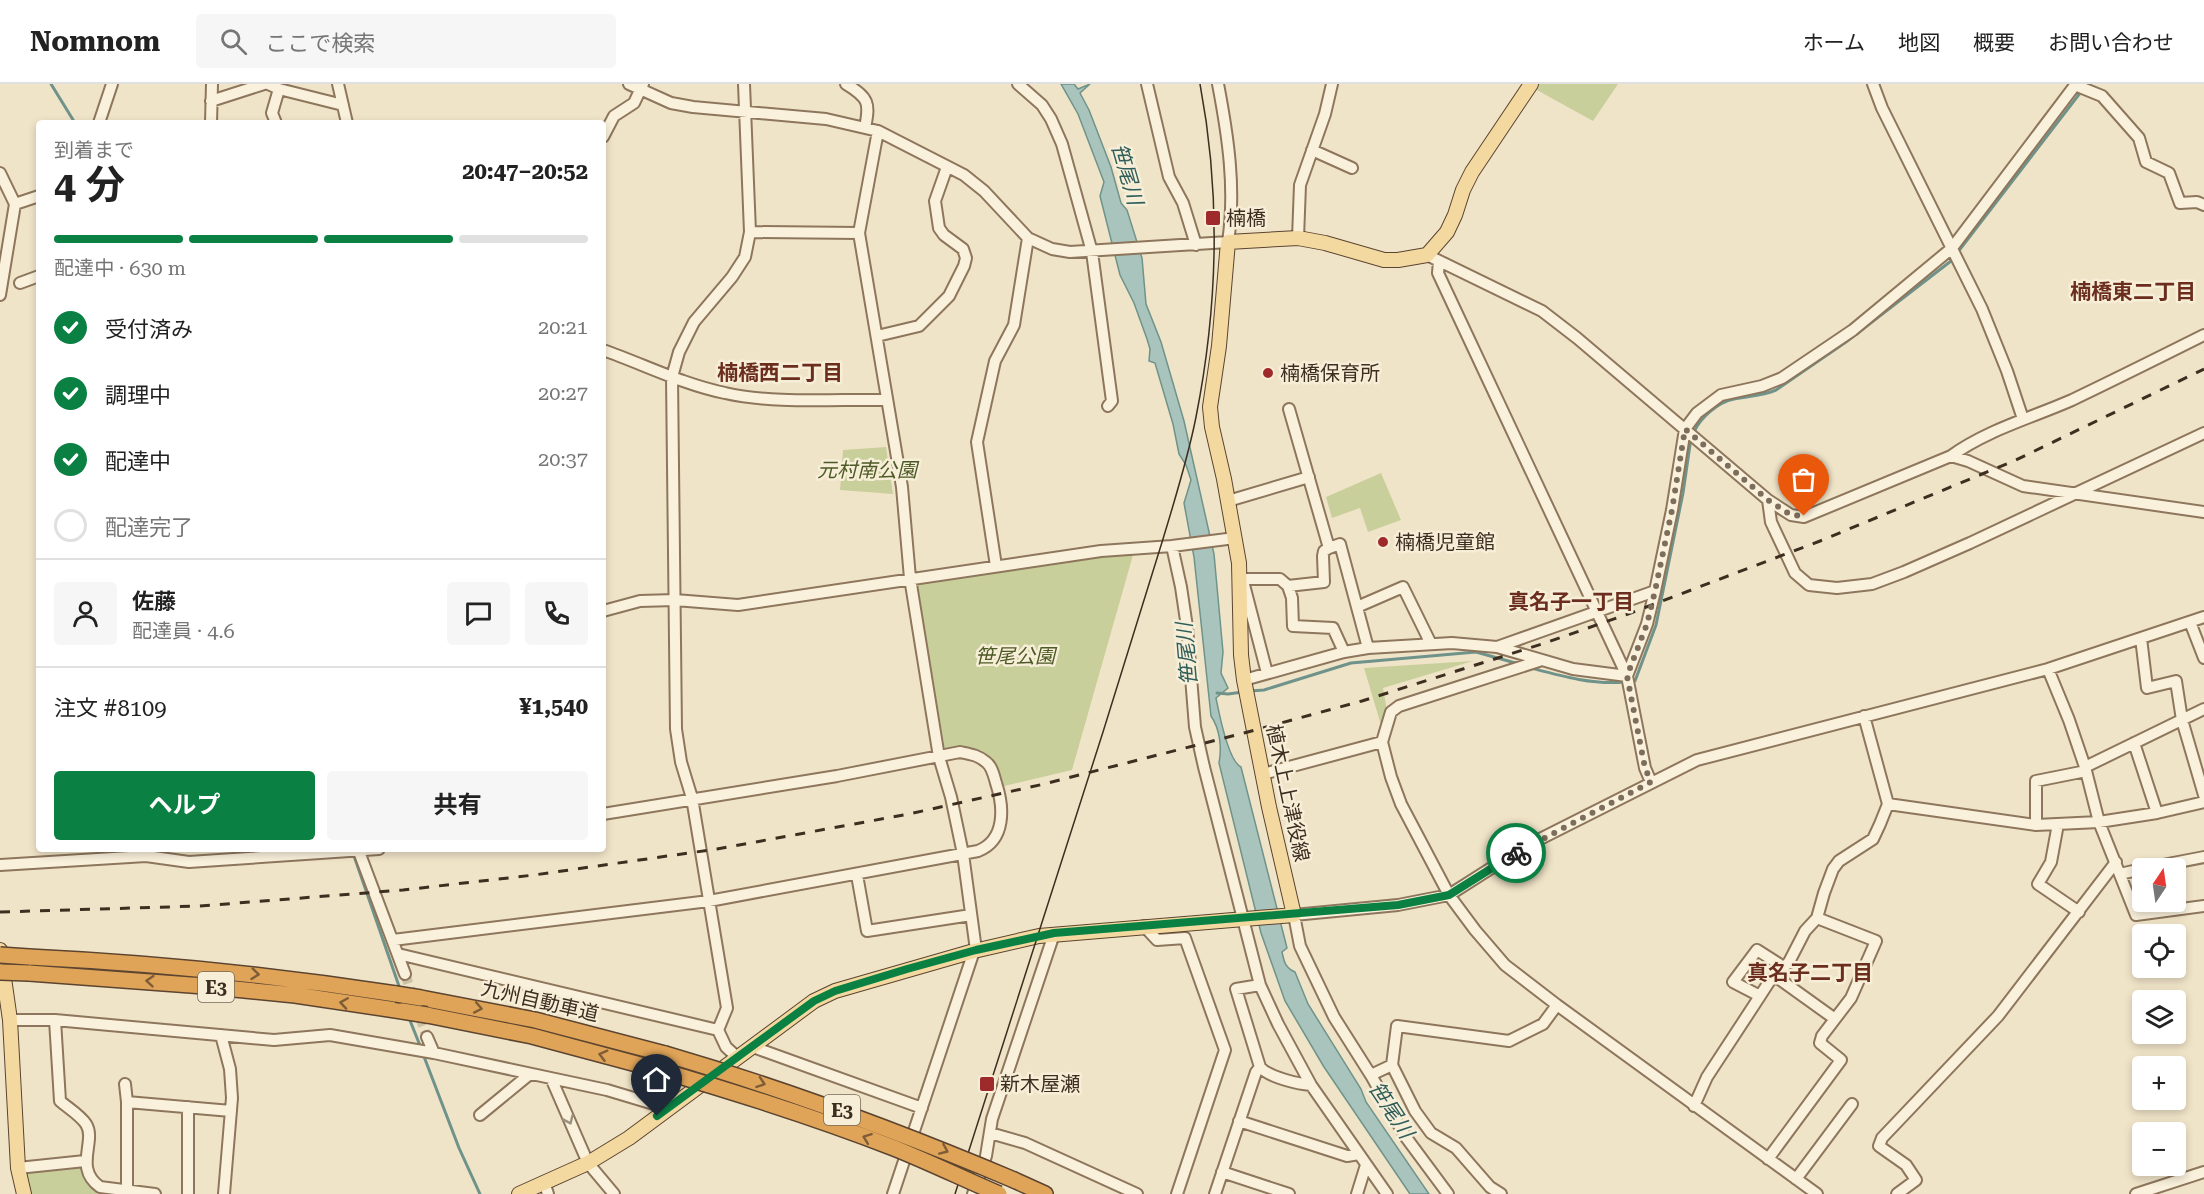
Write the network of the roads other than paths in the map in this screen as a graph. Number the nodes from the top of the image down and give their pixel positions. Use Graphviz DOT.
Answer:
graph roads {
  1 [pos="112,84"];
  2 [pos="212,84"];
  3 [pos="338,84"];
  4 [pos="629,84"];
  5 [pos="744,84"];
  6 [pos="846,84"];
  7 [pos="1018,84"];
  8 [pos="1146,84"];
  9 [pos="1218,84"];
  10 [pos="1332,84"];
  11 [pos="1532,84"];
  12 [pos="1873,84"];
  13 [pos="2076,84"];
  14 [pos="270,86"];
  15 [pos="642,87"];
  16 [pos="211,101"];
  17 [pos="343,105"];
  18 [pos="745,111"];
  19 [pos="100,120"];
  20 [pos="211,120"];
  21 [pos="275,120"];
  22 [pos="346,120"];
  23 [pos="865,128"];
  24 [pos="878,131"];
  25 [pos="606,132"];
  26 [pos="1312,150"];
  27 [pos="947,167"];
  28 [pos="1352,168"];
  29 [pos="0,173"];
  30 [pos="36,197"];
  31 [pos="15,204"];
  32 [pos="2204,206"];
  33 [pos="750,232"];
  34 [pos="859,233"];
  35 [pos="1028,238"];
  36 [pos="1298,238"];
  37 [pos="1228,242"];
  38 [pos="1192,245"];
  39 [pos="1952,248"];
  40 [pos="1094,252"];
  41 [pos="1433,258"];
  42 [pos="36,277"];
  43 [pos="20,283"];
  44 [pos="0,295"];
  45 [pos="2204,335"];
  46 [pos="876,336"];
  47 [pos="606,351"];
  48 [pos="672,377"];
  49 [pos="886,400"];
  50 [pos="1108,406"];
  51 [pos="1289,409"];
  52 [pos="2023,419"];
  53 [pos="1685,429"];
  54 [pos="2204,433"];
  55 [pos="1951,456"];
  56 [pos="1309,477"];
  57 [pos="2078,494"];
  58 [pos="1768,500"];
  59 [pos="1228,501"];
  60 [pos="2204,512"];
  61 [pos="1230,538"];
  62 [pos="1174,546"];
  63 [pos="1329,548"];
  64 [pos="996,566"];
  65 [pos="1241,573"];
  66 [pos="910,578"];
  67 [pos="1288,586"];
  68 [pos="1655,591"];
  69 [pos="675,600"];
  70 [pos="1357,607"];
  71 [pos="606,610"];
  72 [pos="1598,611"];
  73 [pos="2204,617"];
  74 [pos="2190,622"];
  75 [pos="2141,638"];
  76 [pos="1431,644"];
  77 [pos="1497,647"];
  78 [pos="1368,648"];
  79 [pos="1344,652"];
  80 [pos="2204,658"];
  81 [pos="1540,660"];
  82 [pos="2048,669"];
  83 [pos="1268,673"];
  84 [pos="1627,676"];
  85 [pos="1244,680"];
  86 [pos="2204,709"];
  87 [pos="1864,716"];
  88 [pos="2182,720"];
  89 [pos="1382,742"];
  90 [pos="2134,743"];
  91 [pos="939,757"];
  92 [pos="2085,769"];
  93 [pos="1263,774"];
  94 [pos="1651,782"];
  95 [pos="2204,795"];
  96 [pos="692,798"];
  97 [pos="2204,802"];
  98 [pos="1888,804"];
  99 [pos="606,813"];
  100 [pos="2157,813"];
  101 [pos="2099,822"];
  102 [pos="2058,824"];
  103 [pos="2036,825"];
  104 [pos="340,852"];
  105 [pos="355,852"];
  106 [pos="963,854"];
  107 [pos="2204,857"];
  108 [pos="2186,860"];
  109 [pos="2116,862"];
  110 [pos="0,865"];
  111 [pos="2132,872"];
  112 [pos="2120,874"];
  113 [pos="857,875"];
  114 [pos="1449,895"];
  115 [pos="709,901"];
  116 [pos="2204,906"];
  117 [pos="2079,912"];
  118 [pos="971,915"];
  119 [pos="1292,915"];
  120 [pos="1817,918"];
  121 [pos="1246,919"];
  122 [pos="1144,926"];
  123 [pos="1054,933"];
  124 [pos="393,940"];
  125 [pos="0,950"];
  126 [pos="975,950"];
  127 [pos="398,954"];
  128 [pos="0,956"];
  129 [pos="0,972"];
  130 [pos="405,974"];
  131 [pos="1775,976"];
  132 [pos="1260,985"];
  133 [pos="1760,996"];
  134 [pos="1557,1005"];
  135 [pos="1835,1019"];
  136 [pos="10,1020"];
  137 [pos="55,1020"];
  138 [pos="718,1030"];
  139 [pos="221,1035"];
  140 [pos="427,1037"];
  141 [pos="753,1047"];
  142 [pos="426,1052"];
  143 [pos="738,1058"];
  144 [pos="1392,1065"];
  145 [pos="1260,1067"];
  146 [pos="530,1074"];
  147 [pos="1371,1075"];
  148 [pos="551,1078"];
  149 [pos="125,1084"];
  150 [pos="1311,1085"];
  151 [pos="127,1102"];
  152 [pos="1852,1104"];
  153 [pos="1694,1106"];
  154 [pos="188,1107"];
  155 [pos="667,1108"];
  156 [pos="922,1108"];
  157 [pos="231,1111"];
  158 [pos="480,1115"];
  159 [pos="1239,1121"];
  160 [pos="990,1133"];
  161 [pos="1359,1154"];
  162 [pos="1768,1159"];
  163 [pos="85,1161"];
  164 [pos="588,1162"];
  165 [pos="1366,1165"];
  166 [pos="18,1168"];
  167 [pos="1222,1172"];
  168 [pos="2204,1172"];
  169 [pos="1796,1179"];
  170 [pos="546,1188"];
  171 [pos="127,1190"];
  172 [pos="24,1194"];
  173 [pos="155,1194"];
  174 [pos="188,1194"];
  175 [pos="224,1194"];
  176 [pos="519,1194"];
  177 [pos="614,1194"];
  178 [pos="894,1194"];
  179 [pos="973,1194"];
  180 [pos="999,1194"];
  181 [pos="1045,1194"];
  182 [pos="1137,1194"];
  183 [pos="1177,1194"];
  184 [pos="1215,1194"];
  185 [pos="1289,1194"];
  186 [pos="1357,1194"];
  187 [pos="1387,1194"];
  188 [pos="1448,1194"];
  189 [pos="1501,1194"];
  190 [pos="1816,1194"];
  191 [pos="1897,1194"];
  192 [pos="2136,1194"];
  1 -- 19 [label="street"];
  2 -- 16 [label="street"];
  3 -- 17 [label="street"];
  4 -- 15 [label="street"];
  5 -- 18 [label="street"];
  6 -- 23 [label="street"];
  7 -- 40 [label="street"];
  8 -- 38 [label="street"];
  9 -- 37 [label="street"];
  10 -- 26 [label="street"];
  11 -- 41 [label="main road"];
  12 -- 39 [label="street"];
  13 -- 32 [label="street"];
  13 -- 39 [label="street"];
  14 -- 16 [label="street"];
  14 -- 17 [label="street"];
  14 -- 21 [label="street"];
  15 -- 18 [label="street"];
  15 -- 25 [label="street"];
  16 -- 20 [label="street"];
  17 -- 22 [label="street"];
  18 -- 23 [label="street"];
  18 -- 33 [label="street"];
  23 -- 24 [label="street"];
  24 -- 27 [label="street"];
  24 -- 34 [label="street"];
  26 -- 28 [label="street"];
  26 -- 36 [label="street"];
  27 -- 35 [label="street"];
  27 -- 46 [label="street"];
  29 -- 31 [label="street"];
  30 -- 31 [label="street"];
  31 -- 44 [label="street"];
  33 -- 34 [label="street"];
  33 -- 48 [label="street"];
  34 -- 46 [label="street"];
  35 -- 40 [label="street"];
  35 -- 64 [label="street"];
  36 -- 37 [label="main road"];
  36 -- 41 [label="main road"];
  37 -- 38 [label="street"];
  37 -- 59 [label="main road, 植木上上津役線"];
  38 -- 40 [label="street"];
  39 -- 52 [label="street"];
  39 -- 53 [label="street"];
  40 -- 50 [label="street"];
  41 -- 53 [label="street"];
  41 -- 72 [label="street"];
  42 -- 43 [label="street"];
  45 -- 52 [label="street"];
  46 -- 49 [label="street"];
  47 -- 48 [label="street"];
  48 -- 49 [label="street"];
  48 -- 69 [label="street"];
  49 -- 66 [label="street"];
  51 -- 56 [label="street"];
  52 -- 55 [label="street"];
  53 -- 58 [label="street"];
  53 -- 68 [label="street"];
  54 -- 57 [label="street"];
  55 -- 57 [label="street"];
  55 -- 58 [label="street"];
  56 -- 59 [label="street"];
  56 -- 63 [label="street"];
  57 -- 58 [label="street"];
  57 -- 60 [label="street"];
  59 -- 61 [label="main road, 植木上上津役線"];
  61 -- 62 [label="street"];
  61 -- 65 [label="main road, 植木上上津役線"];
  62 -- 64 [label="street"];
  62 -- 121 [label="street"];
  63 -- 67 [label="street"];
  63 -- 70 [label="street"];
  64 -- 66 [label="street"];
  65 -- 67 [label="street"];
  65 -- 83 [label="street"];
  65 -- 85 [label="main road, 植木上上津役線"];
  66 -- 69 [label="street"];
  66 -- 91 [label="street"];
  67 -- 79 [label="street"];
  68 -- 72 [label="street"];
  68 -- 84 [label="street"];
  69 -- 71 [label="street"];
  69 -- 96 [label="street"];
  70 -- 76 [label="street"];
  70 -- 78 [label="street"];
  72 -- 77 [label="street"];
  72 -- 84 [label="street"];
  73 -- 74 [label="street"];
  74 -- 75 [label="street"];
  74 -- 80 [label="street"];
  75 -- 82 [label="street"];
  75 -- 88 [label="street"];
  76 -- 77 [label="street"];
  76 -- 78 [label="street"];
  77 -- 81 [label="street"];
  78 -- 79 [label="street"];
  79 -- 83 [label="street"];
  81 -- 84 [label="street"];
  81 -- 89 [label="street"];
  82 -- 87 [label="street"];
  82 -- 92 [label="street"];
  83 -- 85 [label="street"];
  84 -- 94 [label="street"];
  85 -- 93 [label="main road, 植木上上津役線"];
  86 -- 88 [label="street"];
  87 -- 94 [label="street"];
  87 -- 98 [label="street"];
  88 -- 90 [label="street"];
  88 -- 95 [label="street"];
  89 -- 93 [label="street"];
  89 -- 114 [label="street"];
  90 -- 92 [label="street"];
  90 -- 100 [label="street"];
  91 -- 96 [label="street"];
  91 -- 106 [label="street"];
  91 -- 106 [label="street"];
  92 -- 101 [label="street"];
  92 -- 103 [label="street"];
  93 -- 119 [label="main road, 植木上上津役線"];
  94 -- 114 [label="street"];
  96 -- 99 [label="street"];
  96 -- 115 [label="street"];
  97 -- 100 [label="street"];
  98 -- 103 [label="street"];
  98 -- 120 [label="street"];
  100 -- 101 [label="street"];
  101 -- 102 [label="street"];
  101 -- 109 [label="street"];
  102 -- 103 [label="street"];
  102 -- 117 [label="street"];
  104 -- 110 [label="street"];
  105 -- 124 [label="street"];
  106 -- 113 [label="street"];
  106 -- 118 [label="street"];
  107 -- 108 [label="street"];
  109 -- 112 [label="street"];
  109 -- 117 [label="street"];
  111 -- 112 [label="street"];
  112 -- 116 [label="street"];
  113 -- 115 [label="street"];
  113 -- 118 [label="street"];
  114 -- 119 [label="street"];
  114 -- 134 [label="street"];
  115 -- 124 [label="street"];
  115 -- 138 [label="street"];
  117 -- 191 [label="street"];
  118 -- 126 [label="street"];
  119 -- 121 [label="main road"];
  119 -- 147 [label="street"];
  120 -- 131 [label="street"];
  120 -- 135 [label="street"];
  121 -- 122 [label="main road"];
  121 -- 132 [label="street"];
  122 -- 123 [label="main road"];
  122 -- 183 [label="street"];
  123 -- 126 [label="main road"];
  123 -- 160 [label="street"];
  124 -- 127 [label="street"];
  125 -- 136 [label="main road"];
  126 -- 141 [label="main road"];
  126 -- 156 [label="street"];
  127 -- 130 [label="street"];
  127 -- 138 [label="street"];
  128 -- 181 [label="highway, 九州自動車道 / E3, one-way, bridge"];
  180 -- 129 [label="highway, 九州自動車道 / E3, one-way, bridge"];
  131 -- 133 [label="street"];
  131 -- 133 [label="street"];
  131 -- 135 [label="street"];
  132 -- 145 [label="street"];
  132 -- 150 [label="street"];
  133 -- 153 [label="street"];
  134 -- 144 [label="street"];
  134 -- 153 [label="street"];
  135 -- 162 [label="street"];
  136 -- 137 [label="street"];
  136 -- 166 [label="main road"];
  137 -- 139 [label="street"];
  137 -- 163 [label="street"];
  138 -- 143 [label="street"];
  139 -- 142 [label="street"];
  139 -- 157 [label="street"];
  140 -- 142 [label="street"];
  141 -- 143 [label="main road"];
  141 -- 156 [label="street"];
  142 -- 146 [label="street"];
  143 -- 155 [label="main road"];
  144 -- 147 [label="street"];
  144 -- 189 [label="street"];
  145 -- 150 [label="street"];
  145 -- 159 [label="street"];
  146 -- 148 [label="street"];
  146 -- 158 [label="street"];
  147 -- 188 [label="street"];
  148 -- 155 [label="street"];
  148 -- 164 [label="street, one-way"];
  149 -- 151 [label="street"];
  150 -- 161 [label="street"];
  151 -- 154 [label="street"];
  151 -- 171 [label="street"];
  152 -- 169 [label="street"];
  153 -- 162 [label="street"];
  154 -- 157 [label="street"];
  154 -- 174 [label="street"];
  155 -- 164 [label="main road"];
  156 -- 178 [label="street"];
  157 -- 175 [label="street"];
  159 -- 161 [label="street"];
  159 -- 167 [label="street"];
  160 -- 179 [label="street"];
  160 -- 182 [label="street"];
  161 -- 165 [label="street"];
  162 -- 169 [label="street"];
  163 -- 166 [label="street"];
  163 -- 171 [label="street"];
  164 -- 170 [label="main road"];
  164 -- 177 [label="street"];
  165 -- 186 [label="street"];
  165 -- 187 [label="street"];
  166 -- 172 [label="main road"];
  167 -- 184 [label="street"];
  167 -- 185 [label="street"];
  168 -- 192 [label="street"];
  169 -- 190 [label="street"];
  170 -- 176 [label="main road"];
  171 -- 173 [label="street"];
}
